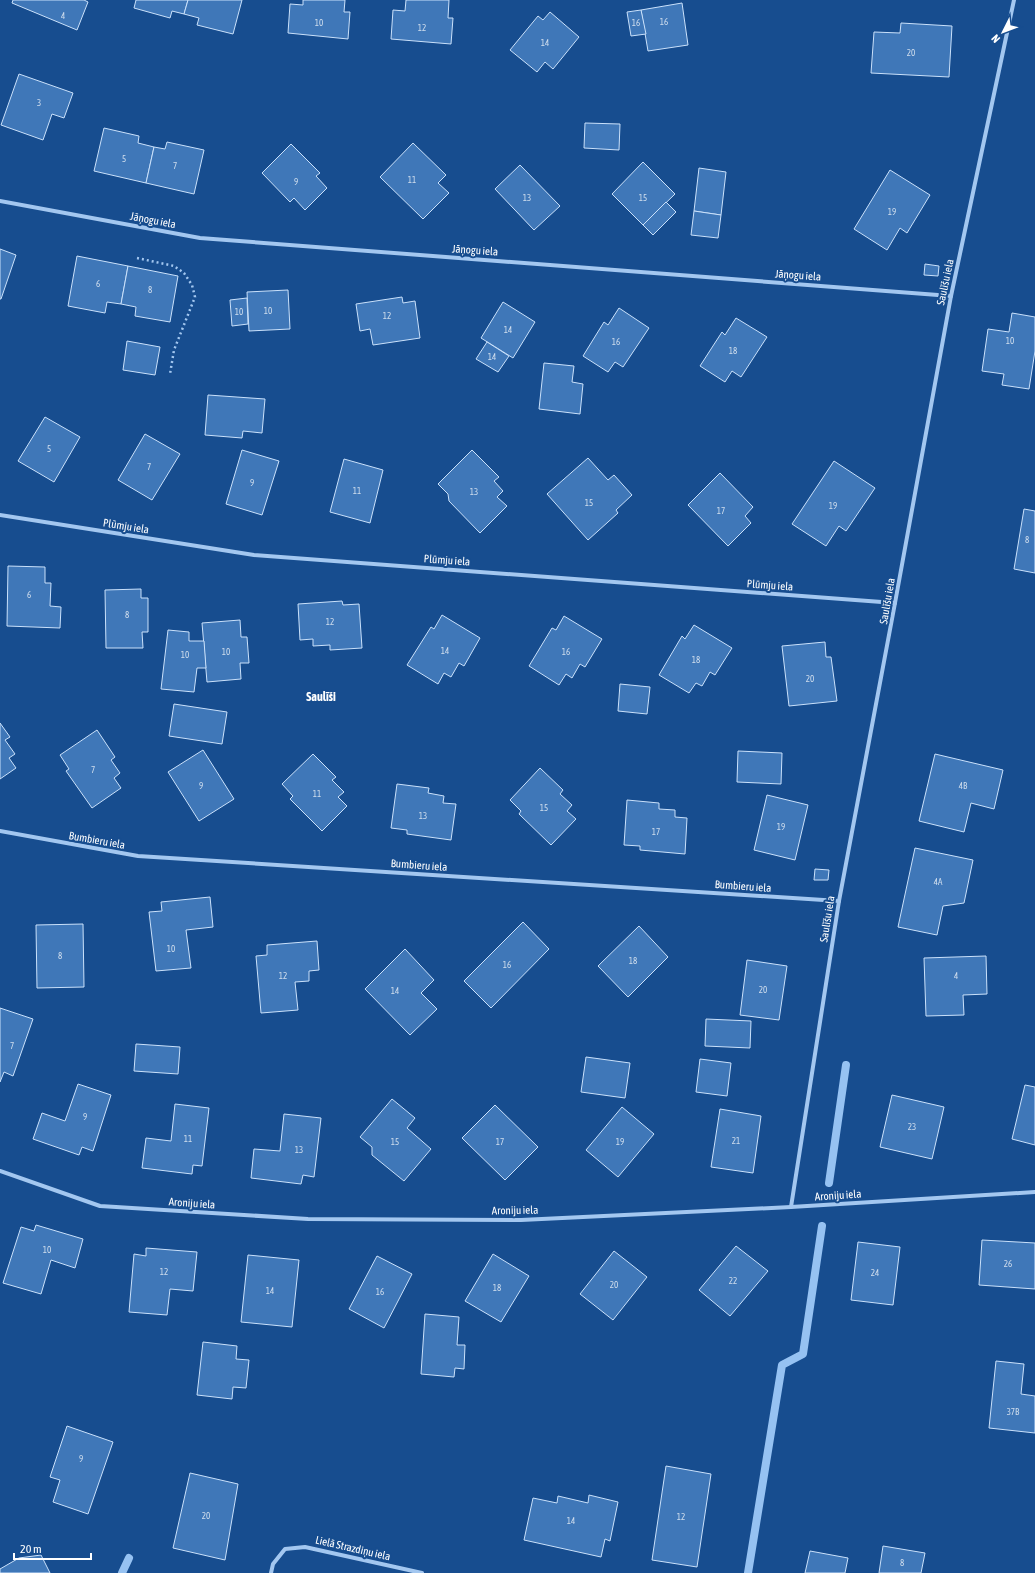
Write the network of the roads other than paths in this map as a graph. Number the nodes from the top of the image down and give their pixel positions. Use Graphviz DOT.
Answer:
graph roads {
  1 [pos="1014,0"];
  2 [pos="0,201"];
  3 [pos="951,296"];
  4 [pos="0,515"];
  5 [pos="895,603"];
  6 [pos="0,831"];
  7 [pos="839,901"];
  8 [pos="0,1171"];
  9 [pos="1035,1192"];
  10 [pos="791,1207"];
  11 [pos="271,1573"];
  12 [pos="422,1573"];
  1 -- 3 [label="street, Saulīšu iela"];
  2 -- 3 [label="street, Jāņogu iela"];
  3 -- 5 [label="street, Saulīšu iela"];
  4 -- 5 [label="street, Plūmju iela"];
  5 -- 7 [label="street, Saulīšu iela"];
  6 -- 7 [label="street, Bumbieru iela"];
  7 -- 10 [label="street, Saulīšu iela"];
  8 -- 10 [label="street, Aroniju iela"];
  9 -- 10 [label="street, Aroniju iela"];
  11 -- 12 [label="street, Lielā Strazdiņu iela"];
}
